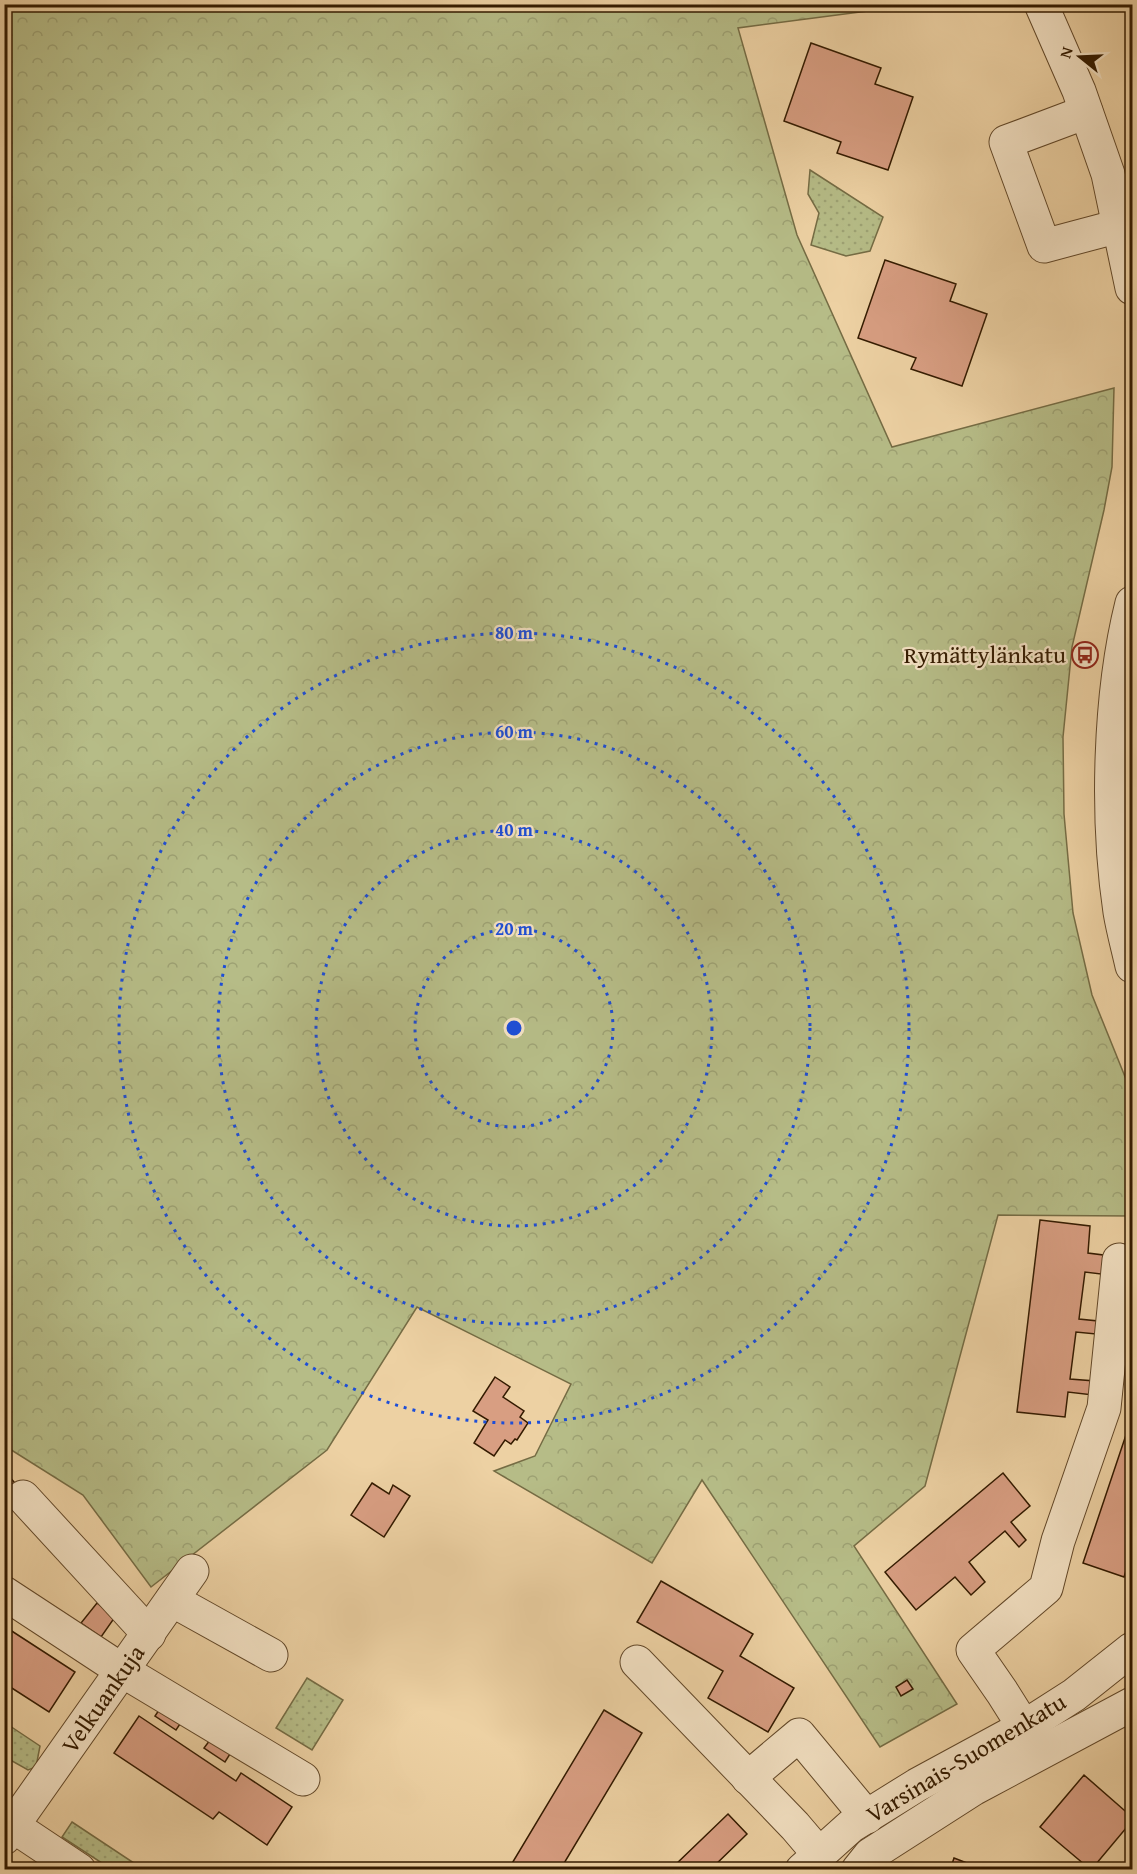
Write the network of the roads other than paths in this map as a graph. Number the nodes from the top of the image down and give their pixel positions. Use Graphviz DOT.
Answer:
graph roads {
  1 [pos="1041,4"];
  2 [pos="1086,112"];
  3 [pos="1120,172"];
  4 [pos="1119,226"];
  5 [pos="1132,288"];
  6 [pos="1132,603"];
  7 [pos="1132,966"];
  8 [pos="1119,1260"];
  9 [pos="23,1497"];
  10 [pos="192,1572"];
  11 [pos="4,1593"];
  12 [pos="172,1600"];
  13 [pos="148,1634"];
  14 [pos="1132,1649"];
  15 [pos="271,1655"];
  16 [pos="637,1662"];
  17 [pos="123,1671"];
  18 [pos="1132,1704"];
  19 [pos="1024,1727"];
  20 [pos="748,1778"];
  21 [pos="303,1779"];
  22 [pos="867,1817"];
  23 [pos="7,1828"];
  24 [pos="810,1861"];
  25 [pos="79,1869"];
  26 [pos="858,1869"];
  1 -- 2 [label="street"];
  2 -- 3 [label="street"];
  2 -- 4 [label="street"];
  3 -- 4 [label="street"];
  4 -- 5 [label="street"];
  6 -- 7 [label="street"];
  8 -- 19 [label="street"];
  9 -- 13 [label="street"];
  10 -- 12 [label="street, Velkuankuja"];
  11 -- 17 [label="street"];
  12 -- 13 [label="street, Velkuankuja"];
  12 -- 15 [label="street"];
  13 -- 17 [label="street, Velkuankuja"];
  14 -- 19 [label="street, Varsinais-Suomenkatu"];
  16 -- 20 [label="street"];
  17 -- 21 [label="street"];
  17 -- 23 [label="street, Velkuankuja"];
  18 -- 26 [label="street"];
  19 -- 22 [label="street, Varsinais-Suomenkatu"];
  20 -- 22 [label="street"];
  20 -- 24 [label="street"];
  22 -- 24 [label="street, Varsinais-Suomenkatu"];
  23 -- 25 [label="street"];
}
